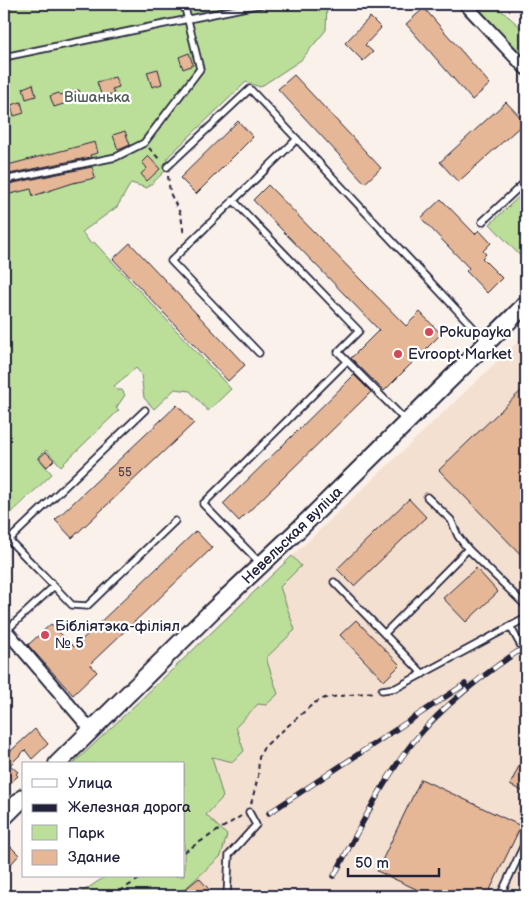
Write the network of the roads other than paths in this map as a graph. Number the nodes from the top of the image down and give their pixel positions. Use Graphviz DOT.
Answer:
graph roads {
  1 [pos="184,4"];
  2 [pos="262,4"];
  3 [pos="465,4"];
  4 [pos="189,18"];
  5 [pos="4,57"];
  6 [pos="526,69"];
  7 [pos="297,139"];
  8 [pos="167,167"];
  9 [pos="4,180"];
  10 [pos="526,181"];
  11 [pos="233,200"];
  12 [pos="482,222"];
  13 [pos="526,304"];
  14 [pos="487,342"];
  15 [pos="259,353"];
  16 [pos="347,361"];
  17 [pos="145,410"];
  18 [pos="407,422"];
  19 [pos="427,497"];
  20 [pos="175,521"];
  21 [pos="4,534"];
  22 [pos="9,540"];
  23 [pos="468,549"];
  24 [pos="262,565"];
  25 [pos="334,582"];
  26 [pos="54,586"];
  27 [pos="526,606"];
  28 [pos="526,618"];
  29 [pos="510,626"];
  30 [pos="5,629"];
  31 [pos="384,634"];
  32 [pos="526,655"];
  33 [pos="423,674"];
  34 [pos="382,690"];
  35 [pos="91,730"];
  36 [pos="59,762"];
  37 [pos="22,799"];
  38 [pos="249,812"];
  39 [pos="4,817"];
  40 [pos="526,841"];
  41 [pos="227,896"];
  42 [pos="500,896"];
  1 -- 4 [label="lane"];
  2 -- 4 [label="lane"];
  3 -- 6 [label="street"];
  4 -- 5 [label="lane"];
  4 -- 9 [label="lane"];
  7 -- 8 [label="lane"];
  7 -- 11 [label="lane"];
  7 -- 14 [label="lane"];
  10 -- 12 [label="lane"];
  11 -- 15 [label="lane"];
  11 -- 16 [label="lane"];
  13 -- 14 [label="street, Невельская вуліца"];
  14 -- 18 [label="street, Невельская вуліца"];
  16 -- 18 [label="lane"];
  16 -- 24 [label="lane"];
  17 -- 22 [label="lane"];
  18 -- 24 [label="street, Невельская вуліца"];
  19 -- 23 [label="lane"];
  20 -- 26 [label="lane"];
  21 -- 22 [label="lane"];
  22 -- 26 [label="lane"];
  23 -- 27 [label="lane"];
  23 -- 31 [label="lane"];
  24 -- 35 [label="street, Невельская вуліца"];
  25 -- 31 [label="lane"];
  26 -- 30 [label="lane"];
  28 -- 29 [label="lane"];
  29 -- 32 [label="lane"];
  29 -- 33 [label="lane"];
  30 -- 35 [label="street"];
  31 -- 33 [label="lane"];
  33 -- 34 [label="lane"];
  35 -- 36 [label="street, Невельская вуліца"];
  37 -- 39 [label="street"];
  38 -- 41 [label="lane"];
  40 -- 42 [label="lane"];
}
